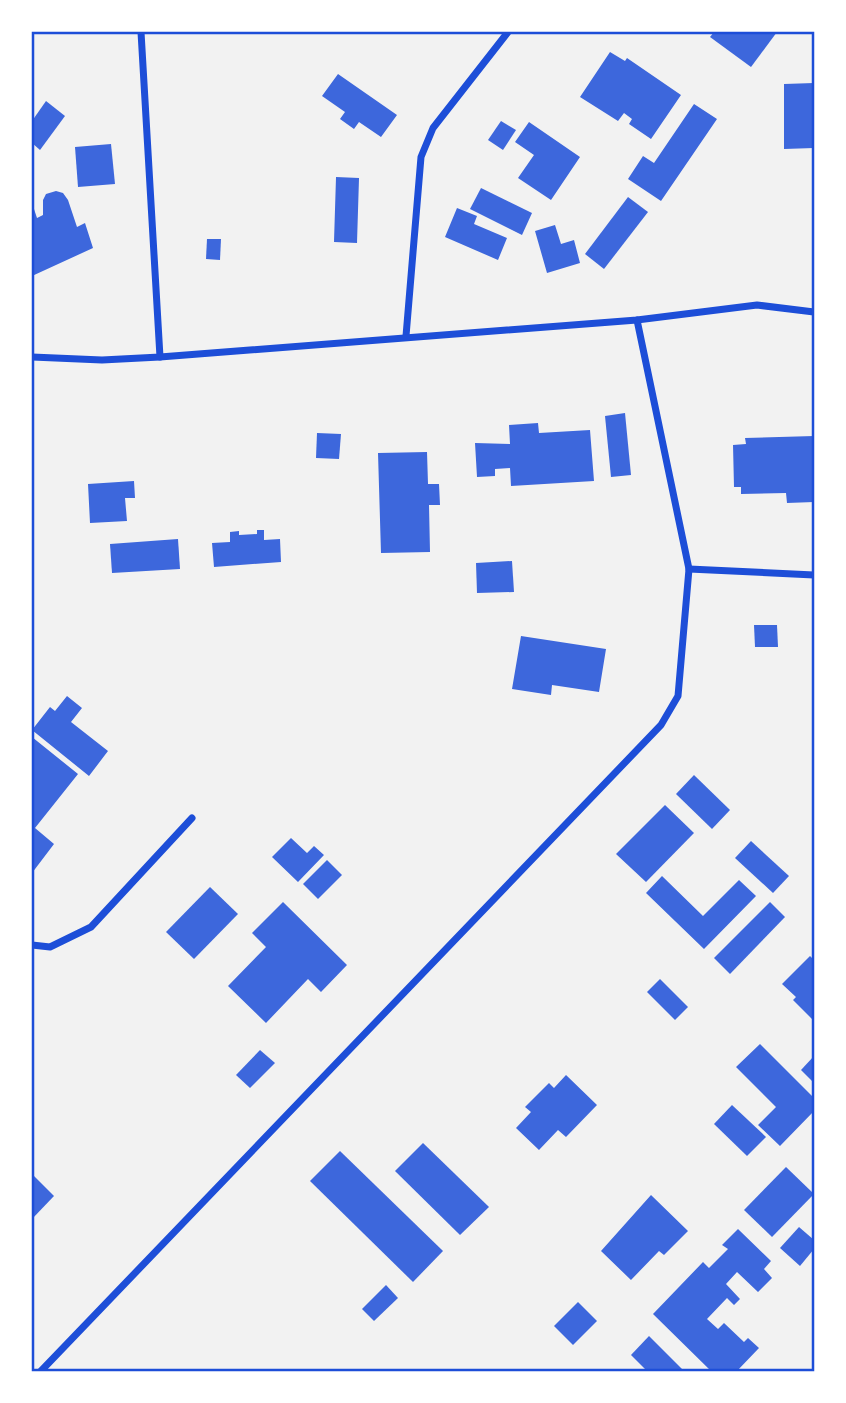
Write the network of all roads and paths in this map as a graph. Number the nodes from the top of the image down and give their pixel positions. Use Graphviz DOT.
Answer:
graph roads {
  1 [pos="141,32"];
  2 [pos="508,32"];
  3 [pos="814,312"];
  4 [pos="637,320"];
  5 [pos="405,336"];
  6 [pos="32,357"];
  7 [pos="160,357"];
  8 [pos="689,569"];
  9 [pos="814,575"];
  10 [pos="192,818"];
  11 [pos="32,945"];
  12 [pos="40,1371"];
  1 -- 7 [label="street"];
  2 -- 5 [label="street"];
  3 -- 4 [label="street"];
  4 -- 5 [label="street"];
  4 -- 8 [label="street"];
  5 -- 7 [label="street"];
  6 -- 7 [label="street"];
  8 -- 9 [label="street"];
  8 -- 12 [label="street"];
  10 -- 11 [label="street"];
}
